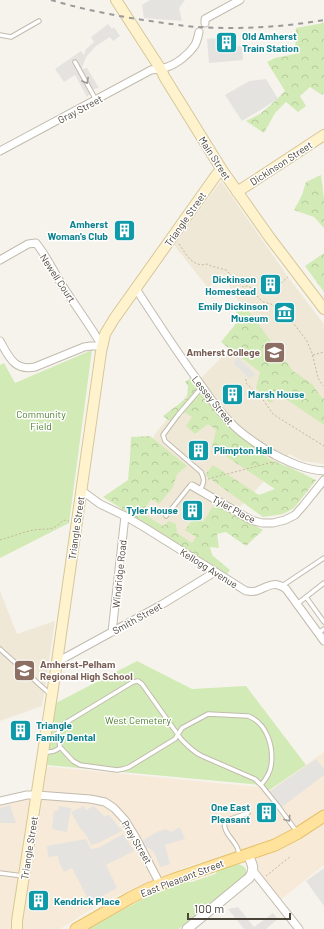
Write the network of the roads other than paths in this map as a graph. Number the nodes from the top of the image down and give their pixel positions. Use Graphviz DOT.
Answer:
graph roads {
  1 [pos="116,0"];
  2 [pos="240,0"];
  3 [pos="39,21"];
  4 [pos="205,23"];
  5 [pos="199,32"];
  6 [pos="0,34"];
  7 [pos="76,62"];
  8 [pos="160,68"];
  9 [pos="96,100"];
  10 [pos="324,135"];
  11 [pos="0,151"];
  12 [pos="222,170"];
  13 [pos="237,192"];
  14 [pos="0,260"];
  15 [pos="136,289"];
  16 [pos="324,309"];
  17 [pos="0,341"];
  18 [pos="102,346"];
  19 [pos="3,353"];
  20 [pos="202,387"];
  21 [pos="324,471"];
  22 [pos="324,480"];
  23 [pos="192,486"];
  24 [pos="81,490"];
  25 [pos="200,490"];
  26 [pos="125,516"];
  27 [pos="166,516"];
  28 [pos="324,558"];
  29 [pos="215,572"];
  30 [pos="324,583"];
  31 [pos="282,586"];
  32 [pos="306,597"];
  33 [pos="297,604"];
  34 [pos="324,622"];
  35 [pos="321,631"];
  36 [pos="112,632"];
  37 [pos="324,641"];
  38 [pos="0,650"];
  39 [pos="57,662"];
  40 [pos="52,696"];
  41 [pos="178,734"];
  42 [pos="60,747"];
  43 [pos="44,752"];
  44 [pos="261,785"];
  45 [pos="37,795"];
  46 [pos="0,801"];
  47 [pos="248,813"];
  48 [pos="324,816"];
  49 [pos="298,833"];
  50 [pos="244,856"];
  51 [pos="254,872"];
  52 [pos="0,873"];
  53 [pos="25,876"];
  54 [pos="160,884"];
  55 [pos="16,926"];
  56 [pos="76,929"];
  57 [pos="187,929"];
  58 [pos="299,929"];
  1 -- 8 [label="main road, Main Street"];
  2 -- 4 [label="street"];
  3 -- 6 [label="lane"];
  5 -- 8 [label="street, Gray Street"];
  7 -- 9 [label="lane, one-way"];
  8 -- 9 [label="street, Gray Street"];
  8 -- 12 [label="main road, Main Street"];
  9 -- 11 [label="street, Gray Street"];
  10 -- 13 [label="main road, Dickinson Street"];
  12 -- 13 [label="main road, Main Street"];
  12 -- 15 [label="main road, Triangle Street"];
  13 -- 16 [label="main road, Main Street"];
  14 -- 18 [label="street, Newell Court"];
  15 -- 18 [label="main road, Triangle Street"];
  15 -- 20 [label="street, Lessey Street"];
  17 -- 19 [label="street"];
  18 -- 19 [label="street"];
  18 -- 24 [label="main road, Triangle Street"];
  20 -- 21 [label="street, Lessey Street"];
  20 -- 25 [label="lane"];
  22 -- 25 [label="street, Tyler Place"];
  23 -- 25 [label="street, Tyler Place"];
  23 -- 27 [label="lane, Tyler Place"];
  24 -- 26 [label="street, Kellogg Avenue"];
  24 -- 39 [label="main road, Triangle Street"];
  26 -- 29 [label="street, Kellogg Avenue"];
  26 -- 36 [label="street, Windridge Road"];
  28 -- 31 [label="lane"];
  29 -- 31 [label="street, Kellogg Avenue"];
  29 -- 36 [label="street, Smith Street"];
  30 -- 32 [label="lane"];
  31 -- 33 [label="street"];
  32 -- 33 [label="lane"];
  32 -- 34 [label="lane"];
  33 -- 35 [label="street"];
  35 -- 37 [label="street"];
  36 -- 39 [label="street, Smith Street"];
  38 -- 40 [label="lane"];
  39 -- 40 [label="main road, Triangle Street"];
  40 -- 43 [label="main road, Triangle Street"];
  41 -- 42 [label="lane"];
  41 -- 42 [label="lane"];
  41 -- 44 [label="lane"];
  41 -- 44 [label="lane"];
  42 -- 43 [label="lane"];
  43 -- 45 [label="main road, Triangle Street"];
  44 -- 49 [label="lane, one-way"];
  45 -- 46 [label="street, Pray Street"];
  45 -- 53 [label="main road, Triangle Street"];
  45 -- 54 [label="street, Pray Street"];
  47 -- 50 [label="lane"];
  48 -- 49 [label="main road, East Pleasant Street"];
  49 -- 50 [label="main road, East Pleasant Street"];
  50 -- 51 [label="street"];
  50 -- 54 [label="main road, East Pleasant Street"];
  51 -- 57 [label="street"];
  51 -- 58 [label="street"];
  52 -- 53 [label="lane"];
  53 -- 55 [label="main road, Triangle Street"];
  54 -- 56 [label="main road, East Pleasant Street"];
}
